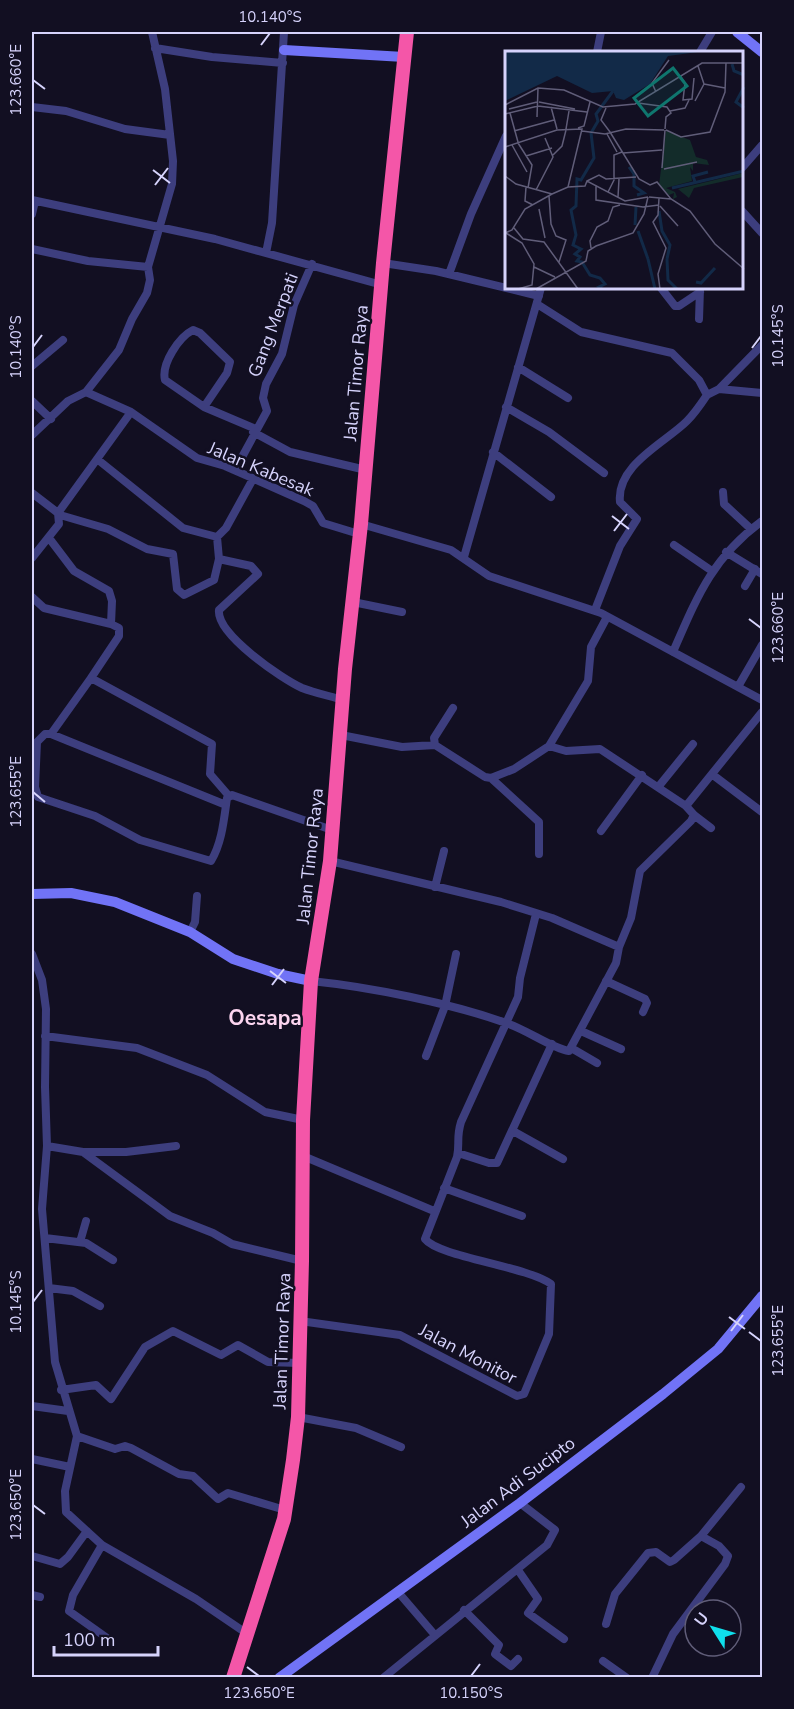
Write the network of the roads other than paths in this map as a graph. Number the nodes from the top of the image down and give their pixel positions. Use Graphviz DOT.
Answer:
graph roads {
  1 [pos="152,32"];
  2 [pos="284,32"];
  3 [pos="407,32"];
  4 [pos="601,32"];
  5 [pos="712,32"];
  6 [pos="737,32"];
  7 [pos="156,48"];
  8 [pos="284,50"];
  9 [pos="597,51"];
  10 [pos="701,51"];
  11 [pos="762,52"];
  12 [pos="404,57"];
  13 [pos="284,63"];
  14 [pos="32,107"];
  15 [pos="170,135"];
  16 [pos="505,138"];
  17 [pos="762,145"];
  18 [pos="743,166"];
  19 [pos="33,200"];
  20 [pos="743,213"];
  21 [pos="32,214"];
  22 [pos="160,226"];
  23 [pos="762,233"];
  24 [pos="32,249"];
  25 [pos="266,253"];
  26 [pos="383,263"];
  27 [pos="312,264"];
  28 [pos="148,267"];
  29 [pos="449,274"];
  30 [pos="382,285"];
  31 [pos="505,288"];
  32 [pos="514,290"];
  33 [pos="663,290"];
  34 [pos="700,290"];
  35 [pos="539,296"];
  36 [pos="699,319"];
  37 [pos="63,340"];
  38 [pos="762,345"];
  39 [pos="32,366"];
  40 [pos="518,367"];
  41 [pos="719,389"];
  42 [pos="86,392"];
  43 [pos="762,393"];
  44 [pos="707,395"];
  45 [pos="568,398"];
  46 [pos="32,401"];
  47 [pos="204,407"];
  48 [pos="506,407"];
  49 [pos="131,412"];
  50 [pos="51,419"];
  51 [pos="255,430"];
  52 [pos="32,435"];
  53 [pos="493,452"];
  54 [pos="98,459"];
  55 [pos="235,470"];
  56 [pos="366,470"];
  57 [pos="604,473"];
  58 [pos="253,479"];
  59 [pos="723,492"];
  60 [pos="32,493"];
  61 [pos="551,497"];
  62 [pos="59,514"];
  63 [pos="762,521"];
  64 [pos="360,529"];
  65 [pos="751,529"];
  66 [pos="217,537"];
  67 [pos="49,538"];
  68 [pos="674,545"];
  69 [pos="726,552"];
  70 [pos="464,557"];
  71 [pos="32,558"];
  72 [pos="219,559"];
  73 [pos="712,570"];
  74 [pos="759,572"];
  75 [pos="745,586"];
  76 [pos="32,597"];
  77 [pos="353,602"];
  78 [pos="595,610"];
  79 [pos="402,612"];
  80 [pos="607,617"];
  81 [pos="111,624"];
  82 [pos="762,645"];
  83 [pos="673,652"];
  84 [pos="91,678"];
  85 [pos="739,685"];
  86 [pos="343,700"];
  87 [pos="762,700"];
  88 [pos="453,708"];
  89 [pos="762,712"];
  90 [pos="51,734"];
  91 [pos="341,735"];
  92 [pos="693,744"];
  93 [pos="435,745"];
  94 [pos="549,746"];
  95 [pos="642,775"];
  96 [pos="713,775"];
  97 [pos="491,778"];
  98 [pos="659,786"];
  99 [pos="229,796"];
  100 [pos="226,805"];
  101 [pos="686,806"];
  102 [pos="762,812"];
  103 [pos="694,815"];
  104 [pos="602,826"];
  105 [pos="711,828"];
  106 [pos="332,830"];
  107 [pos="444,851"];
  108 [pos="538,854"];
  109 [pos="330,861"];
  110 [pos="435,887"];
  111 [pos="32,894"];
  112 [pos="197,896"];
  113 [pos="536,914"];
  114 [pos="190,932"];
  115 [pos="619,947"];
  116 [pos="32,954"];
  117 [pos="456,954"];
  118 [pos="311,981"];
  119 [pos="606,981"];
  120 [pos="445,1006"];
  121 [pos="643,1012"];
  122 [pos="507,1023"];
  123 [pos="581,1031"];
  124 [pos="45,1036"];
  125 [pos="552,1044"];
  126 [pos="573,1049"];
  127 [pos="621,1049"];
  128 [pos="426,1056"];
  129 [pos="597,1063"];
  130 [pos="303,1120"];
  131 [pos="513,1131"];
  132 [pos="47,1146"];
  133 [pos="177,1146"];
  134 [pos="83,1152"];
  135 [pos="458,1153"];
  136 [pos="303,1156"];
  137 [pos="563,1159"];
  138 [pos="444,1188"];
  139 [pos="434,1211"];
  140 [pos="522,1216"];
  141 [pos="86,1221"];
  142 [pos="45,1238"];
  143 [pos="80,1242"];
  144 [pos="113,1260"];
  145 [pos="302,1262"];
  146 [pos="49,1288"];
  147 [pos="762,1296"];
  148 [pos="100,1306"];
  149 [pos="300,1321"];
  150 [pos="299,1364"];
  151 [pos="61,1390"];
  152 [pos="32,1406"];
  153 [pos="68,1411"];
  154 [pos="298,1417"];
  155 [pos="77,1436"];
  156 [pos="401,1447"];
  157 [pos="32,1460"];
  158 [pos="70,1467"];
  159 [pos="741,1487"];
  160 [pos="520,1503"];
  161 [pos="285,1510"];
  162 [pos="87,1531"];
  163 [pos="701,1536"];
  164 [pos="102,1545"];
  165 [pos="32,1556"];
  166 [pos="518,1570"];
  167 [pos="399,1592"];
  168 [pos="32,1595"];
  169 [pos="40,1597"];
  170 [pos="464,1610"];
  171 [pos="606,1624"];
  172 [pos="246,1634"];
  173 [pos="434,1634"];
  174 [pos="107,1638"];
  175 [pos="564,1640"];
  176 [pos="518,1659"];
  177 [pos="603,1661"];
  178 [pos="233,1677"];
  179 [pos="279,1677"];
  180 [pos="382,1677"];
  181 [pos="627,1677"];
  182 [pos="652,1677"];
  1 -- 7 [label="street"];
  2 -- 8 [label="street"];
  3 -- 12 [label="highway, Jalan Timor Raya"];
  4 -- 9 [label="street"];
  5 -- 10 [label="street"];
  6 -- 11 [label="main road"];
  7 -- 13 [label="street"];
  7 -- 15 [label="street"];
  8 -- 12 [label="main road"];
  8 -- 13 [label="street"];
  12 -- 26 [label="highway, Jalan Timor Raya"];
  13 -- 25 [label="street"];
  14 -- 15 [label="street"];
  15 -- 22 [label="street"];
  16 -- 29 [label="street"];
  17 -- 18 [label="street"];
  19 -- 21 [label="street"];
  19 -- 22 [label="street"];
  20 -- 23 [label="street"];
  22 -- 25 [label="street"];
  22 -- 28 [label="street"];
  24 -- 28 [label="street"];
  25 -- 27 [label="street"];
  26 -- 29 [label="street"];
  26 -- 30 [label="highway, Jalan Timor Raya"];
  27 -- 30 [label="street"];
  27 -- 51 [label="street, Gang Merpati"];
  28 -- 42 [label="street"];
  29 -- 31 [label="street"];
  30 -- 56 [label="highway, Jalan Timor Raya"];
  32 -- 35 [label="street"];
  33 -- 34 [label="street"];
  34 -- 36 [label="street"];
  35 -- 40 [label="street"];
  35 -- 44 [label="street"];
  37 -- 39 [label="street"];
  38 -- 41 [label="street"];
  40 -- 45 [label="street"];
  40 -- 48 [label="street"];
  41 -- 43 [label="street"];
  41 -- 44 [label="street"];
  42 -- 49 [label="street, Jalan Kabesak"];
  42 -- 50 [label="street"];
  44 -- 78 [label="street"];
  46 -- 50 [label="street"];
  47 -- 47 [label="street"];
  47 -- 51 [label="street"];
  48 -- 53 [label="street"];
  48 -- 57 [label="street"];
  49 -- 54 [label="street"];
  49 -- 55 [label="street, Jalan Kabesak"];
  50 -- 52 [label="street"];
  51 -- 55 [label="street, Gang Merpati"];
  51 -- 56 [label="street"];
  53 -- 61 [label="street"];
  53 -- 70 [label="street"];
  54 -- 62 [label="street"];
  54 -- 66 [label="street"];
  55 -- 58 [label="street, Jalan Kabesak"];
  56 -- 64 [label="highway, Jalan Timor Raya"];
  58 -- 64 [label="street, Jalan Kabesak"];
  58 -- 66 [label="street"];
  59 -- 65 [label="street"];
  60 -- 62 [label="street"];
  62 -- 67 [label="street"];
  62 -- 72 [label="street"];
  63 -- 65 [label="street"];
  64 -- 70 [label="street, Jalan Kabesak"];
  64 -- 77 [label="highway, Jalan Timor Raya"];
  65 -- 69 [label="street"];
  66 -- 72 [label="street"];
  67 -- 71 [label="street"];
  67 -- 81 [label="street"];
  68 -- 73 [label="street"];
  69 -- 73 [label="street"];
  69 -- 74 [label="street"];
  70 -- 78 [label="street, Jalan Kabesak"];
  72 -- 86 [label="street"];
  73 -- 83 [label="street"];
  74 -- 75 [label="street"];
  76 -- 81 [label="street"];
  77 -- 79 [label="street"];
  77 -- 86 [label="highway, Jalan Timor Raya"];
  78 -- 80 [label="street, Jalan Kabesak"];
  80 -- 83 [label="street, Jalan Kabesak"];
  80 -- 94 [label="street"];
  81 -- 84 [label="street"];
  82 -- 85 [label="street"];
  83 -- 85 [label="street, Jalan Kabesak"];
  84 -- 90 [label="street"];
  84 -- 99 [label="street"];
  85 -- 87 [label="street, Jalan Kabesak"];
  86 -- 91 [label="highway, Jalan Timor Raya"];
  88 -- 93 [label="street"];
  89 -- 96 [label="street"];
  90 -- 100 [label="street"];
  90 -- 100 [label="street"];
  91 -- 93 [label="street"];
  91 -- 106 [label="highway, Jalan Timor Raya"];
  92 -- 98 [label="street"];
  93 -- 97 [label="street"];
  94 -- 95 [label="street"];
  94 -- 97 [label="street"];
  95 -- 98 [label="street"];
  95 -- 104 [label="street"];
  96 -- 101 [label="street"];
  96 -- 102 [label="street"];
  97 -- 108 [label="street"];
  98 -- 101 [label="street"];
  99 -- 100 [label="street"];
  99 -- 106 [label="street"];
  101 -- 103 [label="street"];
  103 -- 105 [label="street"];
  103 -- 115 [label="street"];
  106 -- 109 [label="highway, Jalan Timor Raya"];
  107 -- 110 [label="street"];
  109 -- 110 [label="street"];
  109 -- 118 [label="highway, Jalan Timor Raya"];
  110 -- 113 [label="street"];
  111 -- 114 [label="main road"];
  112 -- 114 [label="street"];
  113 -- 115 [label="street"];
  113 -- 122 [label="street, Jalan Monitor"];
  114 -- 118 [label="main road"];
  115 -- 119 [label="street"];
  116 -- 124 [label="street"];
  117 -- 120 [label="street"];
  118 -- 120 [label="street"];
  118 -- 130 [label="highway, Jalan Timor Raya"];
  119 -- 121 [label="street"];
  119 -- 123 [label="street"];
  120 -- 122 [label="street"];
  120 -- 128 [label="street"];
  122 -- 125 [label="street"];
  122 -- 135 [label="street, Jalan Monitor"];
  123 -- 126 [label="street"];
  123 -- 127 [label="street"];
  124 -- 130 [label="street"];
  124 -- 132 [label="street"];
  125 -- 126 [label="street"];
  125 -- 131 [label="street"];
  126 -- 129 [label="street"];
  130 -- 136 [label="highway, Jalan Timor Raya"];
  131 -- 135 [label="street"];
  131 -- 137 [label="street"];
  132 -- 134 [label="street"];
  132 -- 142 [label="street"];
  133 -- 134 [label="street"];
  134 -- 145 [label="street"];
  135 -- 138 [label="street, Jalan Monitor"];
  136 -- 139 [label="street"];
  136 -- 145 [label="highway, Jalan Timor Raya"];
  138 -- 139 [label="street, Jalan Monitor"];
  138 -- 140 [label="street"];
  139 -- 149 [label="street, Jalan Monitor"];
  141 -- 143 [label="street"];
  142 -- 143 [label="street"];
  142 -- 146 [label="street"];
  143 -- 144 [label="street"];
  145 -- 149 [label="highway, Jalan Timor Raya"];
  146 -- 148 [label="street"];
  146 -- 151 [label="street"];
  147 -- 160 [label="main road, Jalan Adi Sucipto"];
  149 -- 150 [label="highway, Jalan Timor Raya"];
  150 -- 151 [label="street"];
  150 -- 154 [label="highway, Jalan Timor Raya"];
  151 -- 153 [label="street"];
  152 -- 153 [label="street"];
  153 -- 155 [label="street"];
  154 -- 156 [label="street"];
  154 -- 161 [label="highway, Jalan Timor Raya"];
  155 -- 158 [label="street"];
  155 -- 161 [label="street"];
  157 -- 158 [label="street"];
  158 -- 162 [label="street"];
  159 -- 163 [label="street"];
  160 -- 166 [label="street"];
  160 -- 167 [label="main road, Jalan Adi Sucipto"];
  161 -- 172 [label="highway, Jalan Timor Raya"];
  162 -- 164 [label="street"];
  162 -- 165 [label="street"];
  163 -- 171 [label="street"];
  163 -- 182 [label="street"];
  164 -- 172 [label="street"];
  164 -- 174 [label="street"];
  166 -- 170 [label="street"];
  166 -- 175 [label="street"];
  167 -- 173 [label="street"];
  167 -- 179 [label="main road, Jalan Adi Sucipto"];
  168 -- 169 [label="street"];
  170 -- 173 [label="street"];
  170 -- 176 [label="street"];
  172 -- 178 [label="highway, Jalan Timor Raya"];
  173 -- 180 [label="street"];
  177 -- 181 [label="street"];
}
